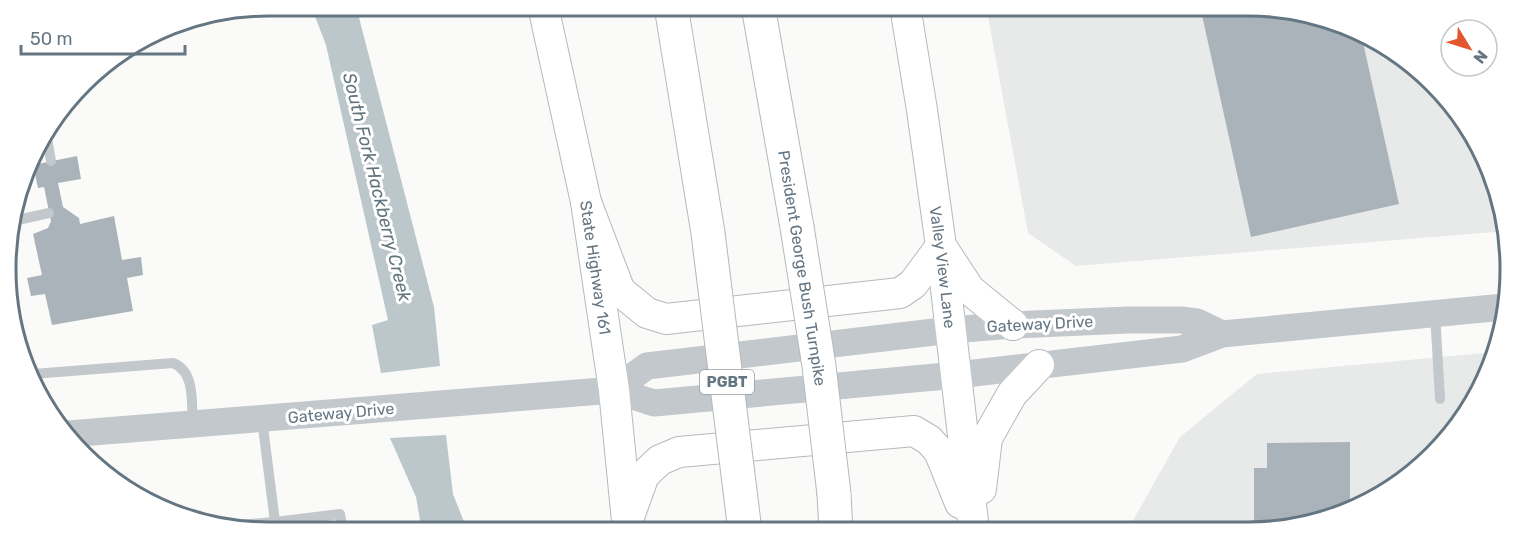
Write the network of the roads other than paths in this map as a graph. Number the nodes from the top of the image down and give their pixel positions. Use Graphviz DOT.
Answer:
graph roads {
  1 [pos="545,16"];
  2 [pos="673,16"];
  3 [pos="760,16"];
  4 [pos="907,16"];
  5 [pos="48,146"];
  6 [pos="51,161"];
  7 [pos="586,202"];
  8 [pos="49,213"];
  9 [pos="21,219"];
  10 [pos="941,246"];
  11 [pos="1497,308"];
  12 [pos="1435,313"];
  13 [pos="1013,325"];
  14 [pos="951,330"];
  15 [pos="1222,334"];
  16 [pos="1039,365"];
  17 [pos="39,373"];
  18 [pos="957,375"];
  19 [pos="614,390"];
  20 [pos="1440,399"];
  21 [pos="262,419"];
  22 [pos="193,424"];
  23 [pos="78,433"];
  24 [pos="274,522"];
  25 [pos="342,522"];
  26 [pos="628,522"];
  27 [pos="629,522"];
  28 [pos="745,522"];
  29 [pos="836,522"];
  30 [pos="970,522"];
  31 [pos="973,522"];
  32 [pos="975,522"];
  1 -- 7 [label="main road, State Highway 161"];
  2 -- 28 [label="highway, PGBT, bridge"];
  3 -- 29 [label="highway, President George Bush Turnpike, bridge"];
  4 -- 10 [label="main road, Valley View Lane"];
  5 -- 6 [label="lane"];
  7 -- 10 [label="main road"];
  7 -- 19 [label="main road, State Highway 161"];
  8 -- 9 [label="lane"];
  10 -- 13 [label="main road"];
  10 -- 14 [label="main road, Valley View Lane"];
  11 -- 12 [label="street, Gateway Drive"];
  12 -- 15 [label="street, Gateway Drive"];
  12 -- 20 [label="lane"];
  13 -- 14 [label="street, Gateway Drive"];
  13 -- 15 [label="street, Gateway Drive"];
  14 -- 18 [label="main road, Valley View Lane"];
  14 -- 19 [label="street, Gateway Drive"];
  15 -- 16 [label="street, Gateway Drive"];
  16 -- 18 [label="street, Gateway Drive"];
  16 -- 32 [label="main road"];
  17 -- 22 [label="lane"];
  18 -- 19 [label="street, Gateway Drive"];
  18 -- 31 [label="main road, Valley View Lane"];
  19 -- 21 [label="street, Gateway Drive"];
  19 -- 26 [label="main road, State Highway 161"];
  21 -- 22 [label="street, Gateway Drive"];
  21 -- 24 [label="lane"];
  22 -- 23 [label="street, Gateway Drive"];
  24 -- 25 [label="lane"];
  27 -- 30 [label="main road"];
}
